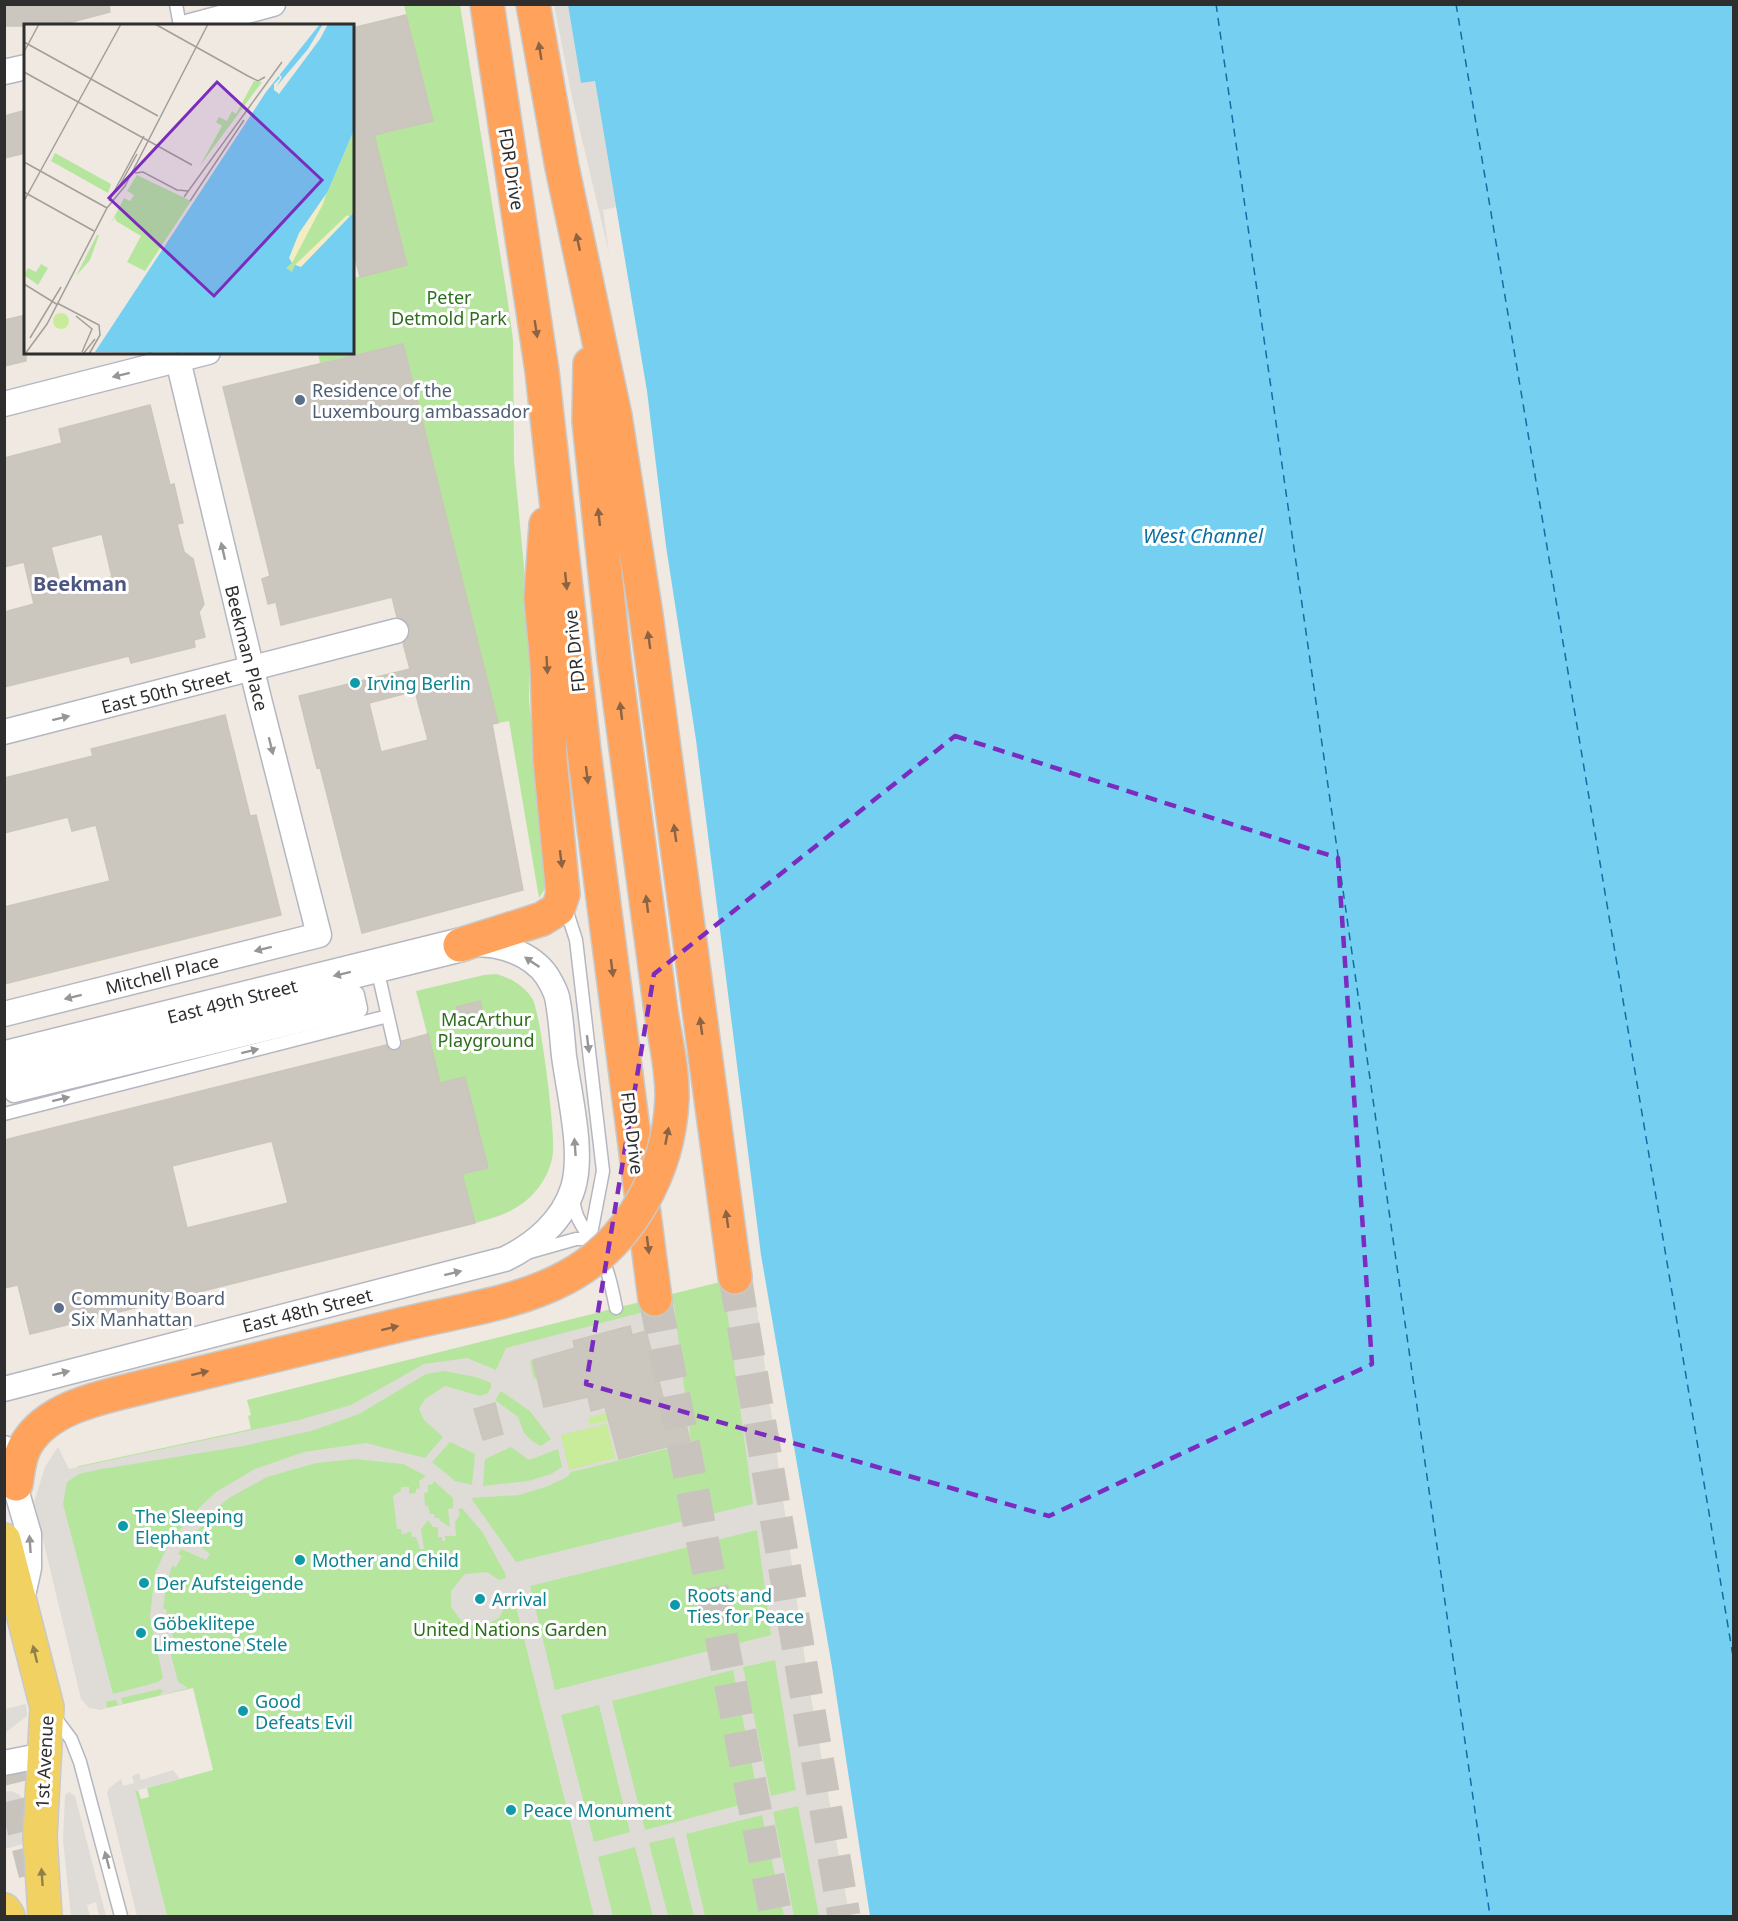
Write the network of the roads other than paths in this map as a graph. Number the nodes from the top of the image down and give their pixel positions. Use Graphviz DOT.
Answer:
graph roads {
  1 [pos="176,4"];
  2 [pos="273,4"];
  3 [pos="487,4"];
  4 [pos="533,4"];
  5 [pos="180,24"];
  6 [pos="198,24"];
  7 [pos="24,67"];
  8 [pos="4,72"];
  9 [pos="590,299"];
  10 [pos="200,354"];
  11 [pos="178,360"];
  12 [pos="4,404"];
  13 [pos="554,460"];
  14 [pos="396,631"];
  15 [pos="252,669"];
  16 [pos="4,732"];
  17 [pos="558,909"];
  18 [pos="319,935"];
  19 [pos="460,945"];
  20 [pos="376,966"];
  21 [pos="4,1014"];
  22 [pos="388,1016"];
  23 [pos="394,1043"];
  24 [pos="7,1069"];
  25 [pos="4,1114"];
  26 [pos="573,1189"];
  27 [pos="590,1239"];
  28 [pos="505,1259"];
  29 [pos="735,1277"];
  30 [pos="655,1299"];
  31 [pos="616,1308"];
  32 [pos="4,1389"];
  33 [pos="4,1448"];
  34 [pos="16,1484"];
  35 [pos="4,1540"];
  36 [pos="22,1602"];
  37 [pos="47,1707"];
  38 [pos="44,1755"];
  39 [pos="4,1763"];
  40 [pos="4,1910"];
  41 [pos="8,1917"];
  42 [pos="45,1917"];
  43 [pos="121,1917"];
  1 -- 5 [label="lane"];
  2 -- 6 [label="street"];
  3 -- 13 [label="highway, FDR Drive, one-way"];
  9 -- 4 [label="highway, one-way"];
  7 -- 8 [label="street"];
  29 -- 9 [label="highway, one-way"];
  34 -- 9 [label="highway, one-way, bridge"];
  10 -- 11 [label="street"];
  11 -- 12 [label="street, one-way"];
  15 -- 11 [label="street, Beekman Place, one-way"];
  13 -- 17 [label="highway, one-way"];
  13 -- 30 [label="highway, FDR Drive, one-way"];
  14 -- 15 [label="street, East 50th Street"];
  16 -- 15 [label="street, East 50th Street, one-way"];
  15 -- 18 [label="street, Beekman Place, one-way"];
  17 -- 19 [label="highway"];
  17 -- 27 [label="lane, one-way"];
  18 -- 21 [label="street, Mitchell Place, one-way"];
  19 -- 20 [label="main road, East 49th Street"];
  26 -- 19 [label="street, one-way"];
  20 -- 22 [label="lane"];
  20 -- 24 [label="main road, East 49th Street, one-way"];
  22 -- 23 [label="lane"];
  25 -- 22 [label="lane, one-way"];
  24 -- 24 [label="street"];
  26 -- 27 [label="lane"];
  26 -- 28 [label="street, East 48th Street"];
  27 -- 28 [label="lane"];
  27 -- 31 [label="lane"];
  32 -- 28 [label="street, East 48th Street, one-way"];
  33 -- 34 [label="street"];
  36 -- 34 [label="street, one-way"];
  35 -- 36 [label="main road, 1st Avenue"];
  37 -- 36 [label="main road, 1st Avenue, one-way"];
  37 -- 38 [label="main road, 1st Avenue"];
  43 -- 37 [label="lane, one-way"];
  38 -- 39 [label="street"];
  42 -- 38 [label="main road, 1st Avenue, one-way"];
  40 -- 41 [label="main road"];
}
